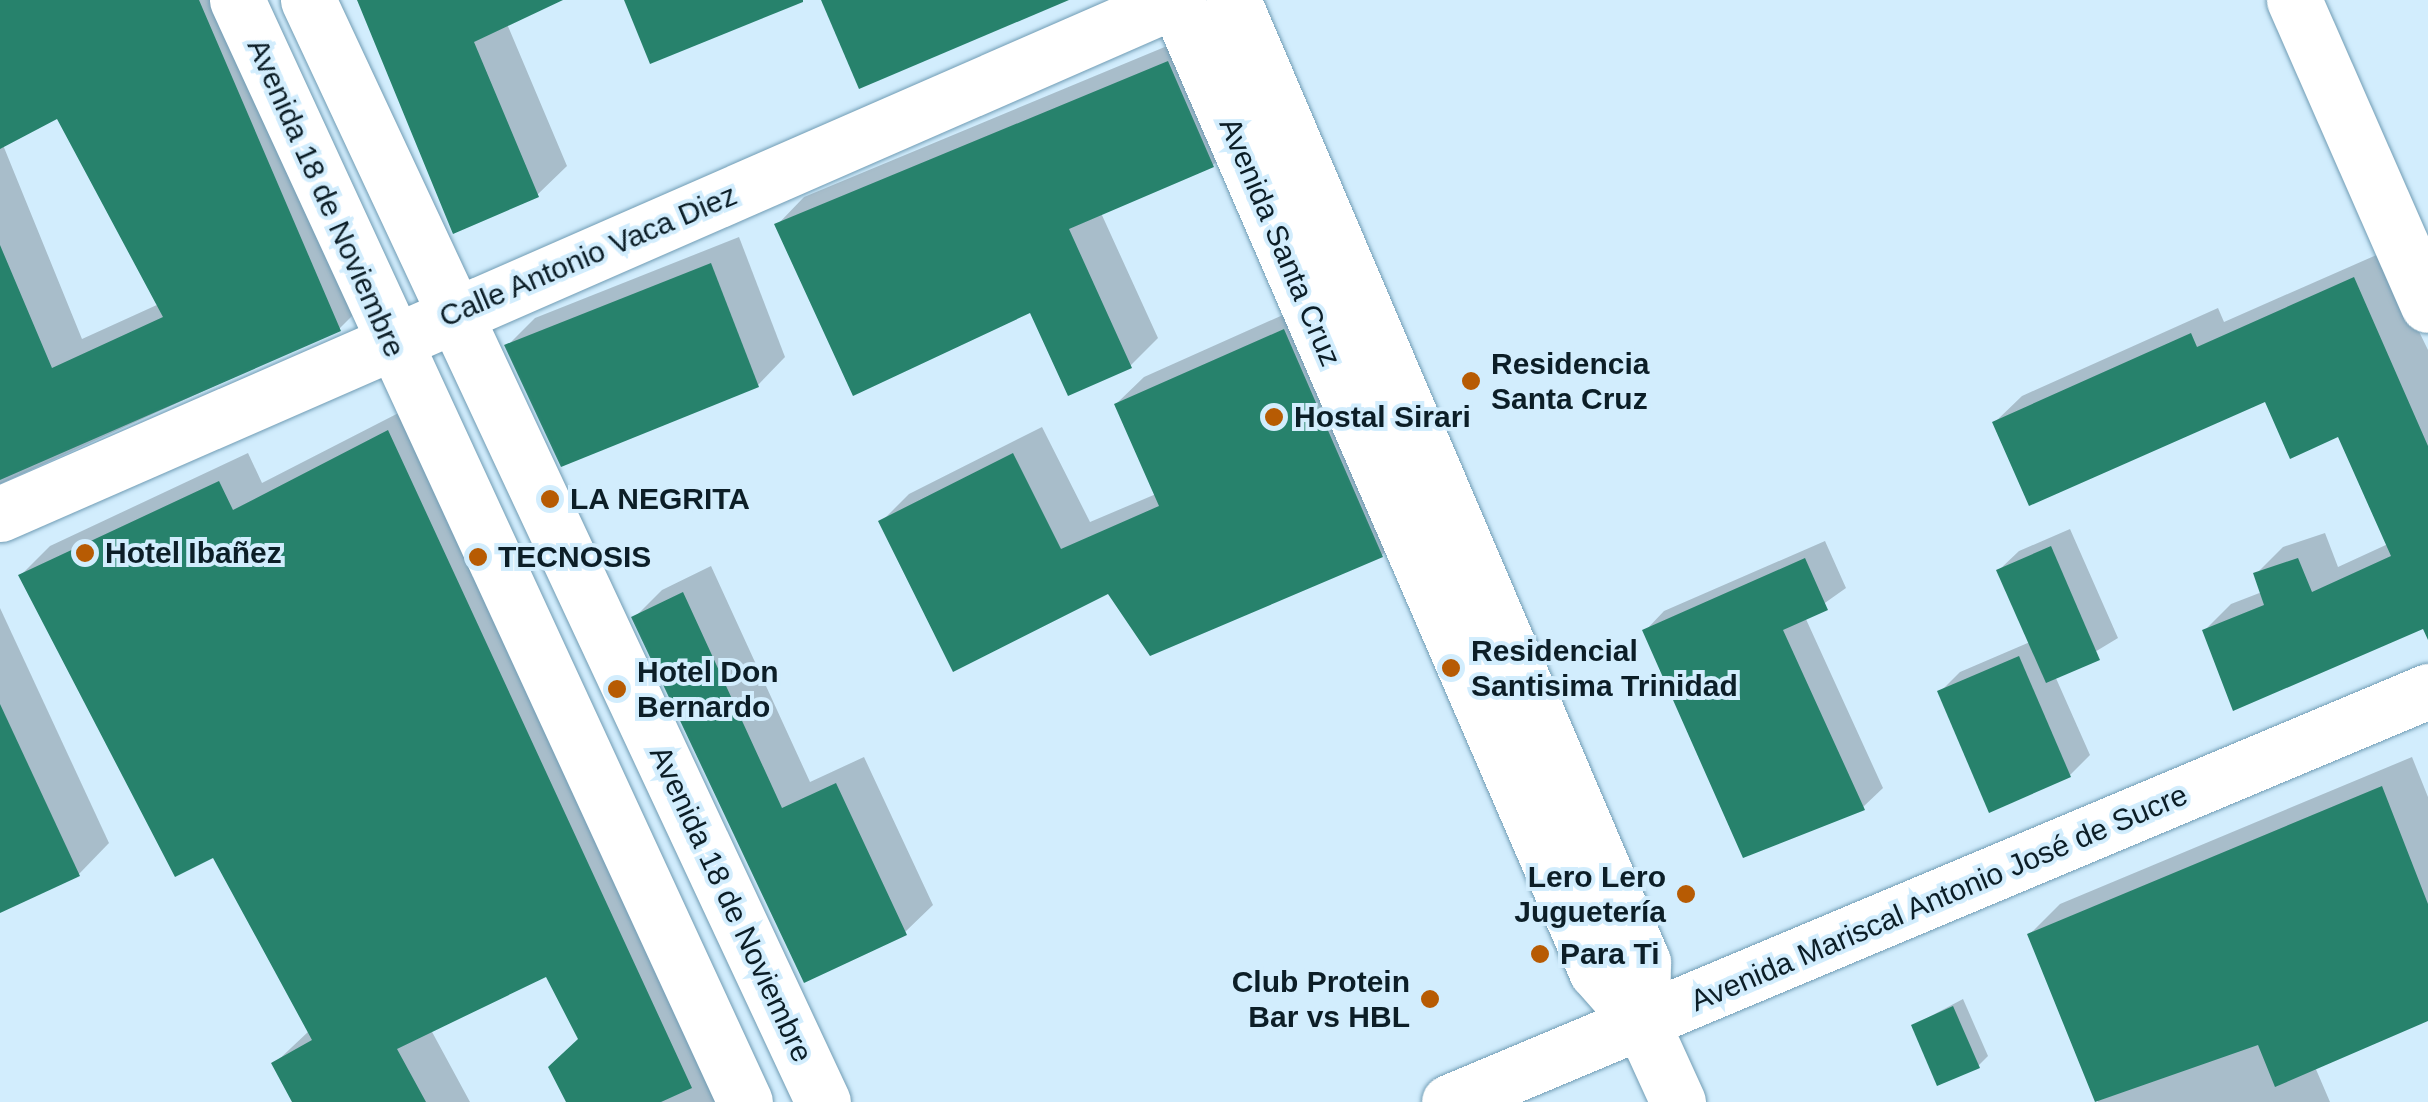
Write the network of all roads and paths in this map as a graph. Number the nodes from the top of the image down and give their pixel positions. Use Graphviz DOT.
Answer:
graph roads {
  1 [pos="237,0"];
  2 [pos="308,0"];
  3 [pos="1176,0"];
  4 [pos="1234,0"];
  5 [pos="2294,0"];
  6 [pos="2428,304"];
  7 [pos="454,314"];
  8 [pos="390,342"];
  9 [pos="0,514"];
  10 [pos="2428,692"];
  11 [pos="1642,1023"];
  12 [pos="744,1102"];
  13 [pos="823,1102"];
  14 [pos="1448,1102"];
  15 [pos="1678,1102"];
  1 -- 8 [label="street, Avenida 18 de Noviembre"];
  2 -- 7 [label="street, Avenida 18 de Noviembre"];
  3 -- 7 [label="street, Calle Antonio Vaca Diez"];
  3 -- 11 [label="street, Avenida Santa Cruz"];
  4 -- 11 [label="street, Avenida Santa Cruz"];
  5 -- 6 [label="street"];
  7 -- 8 [label="street, Calle Antonio Vaca Diez"];
  7 -- 13 [label="street, Avenida 18 de Noviembre"];
  8 -- 9 [label="street, Calle Antonio Vaca Diez"];
  8 -- 12 [label="street, Avenida 18 de Noviembre"];
  10 -- 11 [label="street, Avenida Mariscal Antonio José de Sucre"];
  11 -- 14 [label="street, Avenida Mariscal Antonio José de Sucre"];
  11 -- 15 [label="street, Avenida Santa Cruz"];
}
